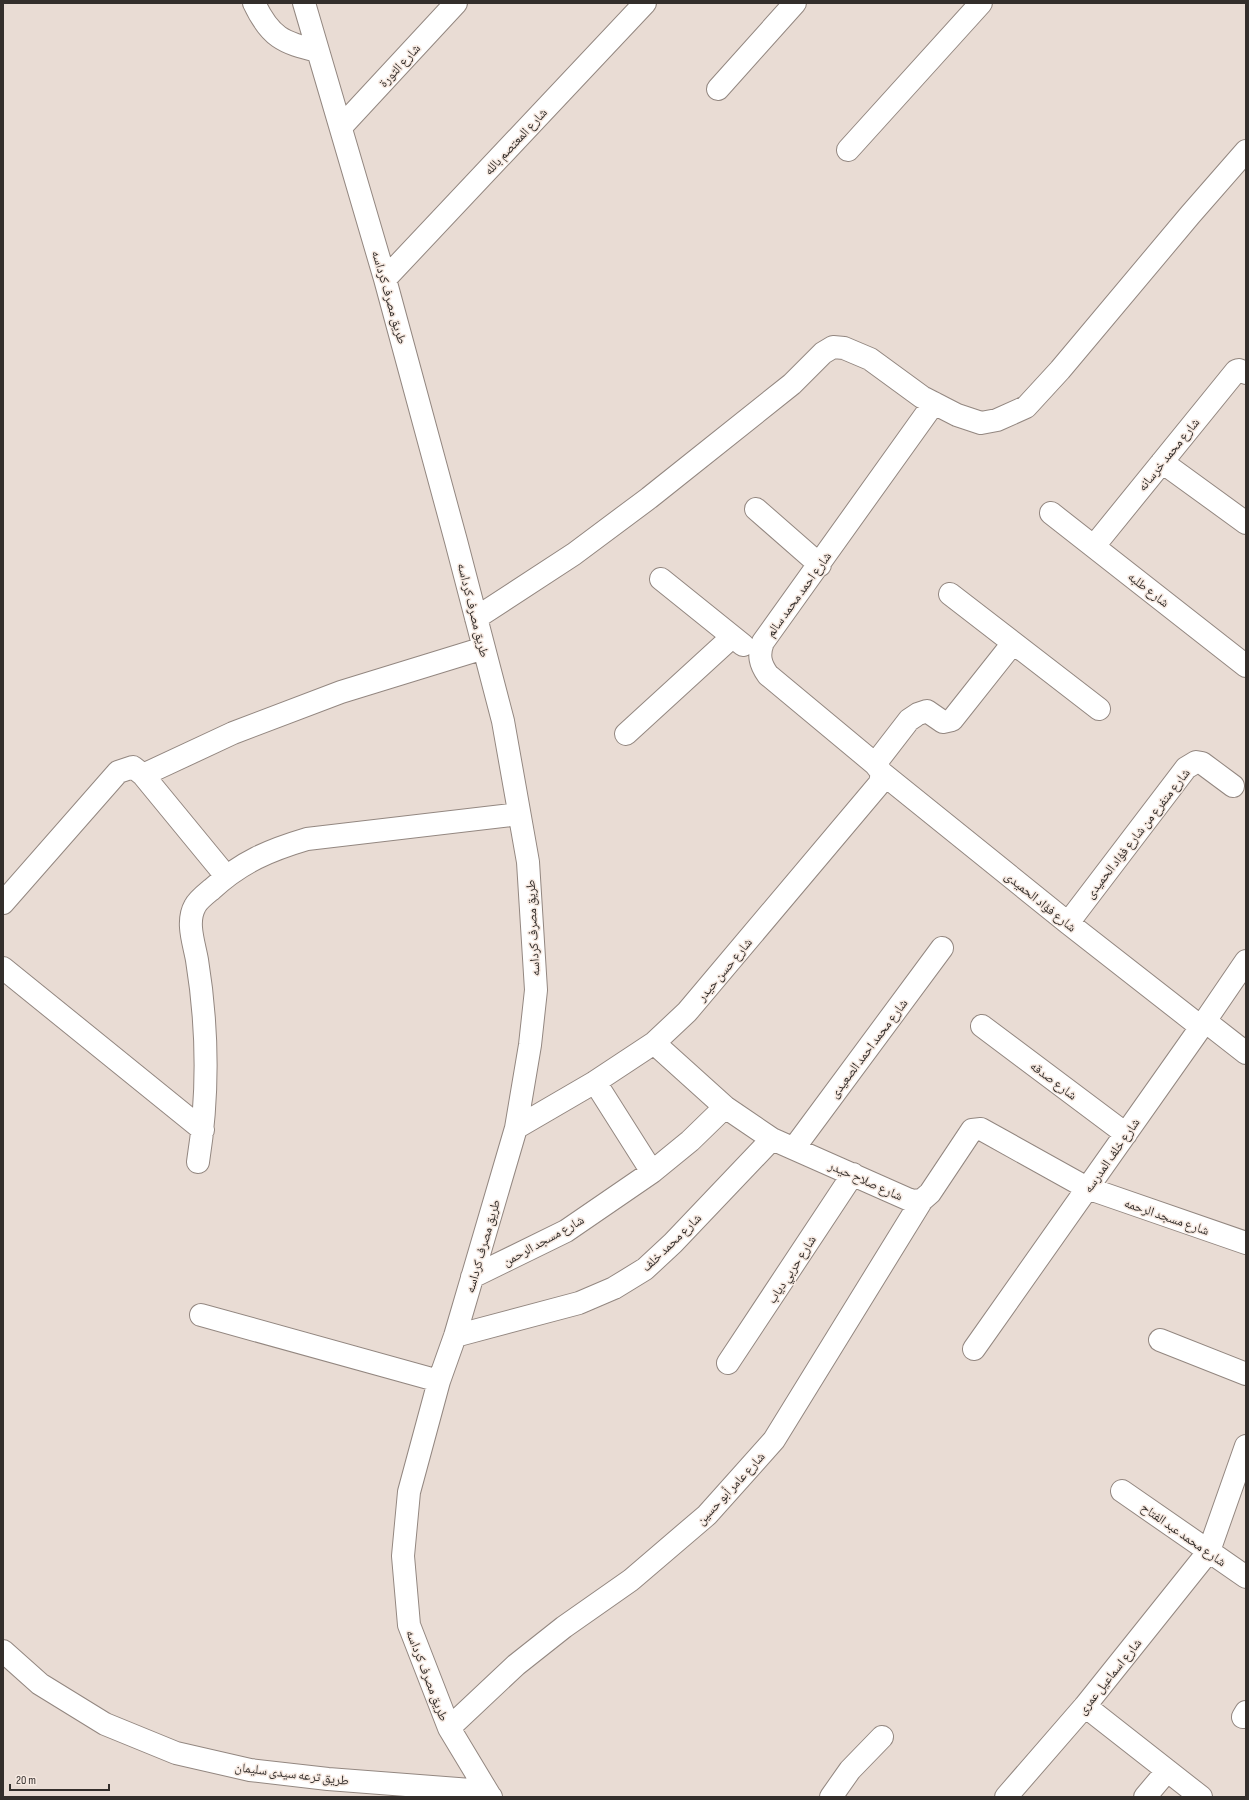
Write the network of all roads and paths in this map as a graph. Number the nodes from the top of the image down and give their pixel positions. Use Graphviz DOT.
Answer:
graph roads {
  1 [pos="254,3"];
  2 [pos="456,3"];
  3 [pos="645,3"];
  4 [pos="795,3"];
  5 [pos="981,3"];
  6 [pos="305,4"];
  7 [pos="318,51"];
  8 [pos="718,89"];
  9 [pos="341,127"];
  10 [pos="848,150"];
  11 [pos="1246,151"];
  12 [pos="385,279"];
  13 [pos="1246,373"];
  14 [pos="934,403"];
  15 [pos="1162,462"];
  16 [pos="756,509"];
  17 [pos="1051,513"];
  18 [pos="1246,523"];
  19 [pos="1094,546"];
  20 [pos="820,565"];
  21 [pos="661,579"];
  22 [pos="950,594"];
  23 [pos="476,618"];
  24 [pos="732,637"];
  25 [pos="1013,643"];
  26 [pos="484,648"];
  27 [pos="760,659"];
  28 [pos="1246,666"];
  29 [pos="1099,709"];
  30 [pos="626,734"];
  31 [pos="878,769"];
  32 [pos="143,775"];
  33 [pos="1233,786"];
  34 [pos="519,814"];
  35 [pos="226,876"];
  36 [pos="3,903"];
  37 [pos="1068,923"];
  38 [pos="942,948"];
  39 [pos="1246,961"];
  40 [pos="3,968"];
  41 [pos="1203,1024"];
  42 [pos="982,1026"];
  43 [pos="654,1044"];
  44 [pos="1246,1053"];
  45 [pos="595,1082"];
  46 [pos="725,1107"];
  47 [pos="516,1128"];
  48 [pos="203,1130"];
  49 [pos="1126,1134"];
  50 [pos="772,1139"];
  51 [pos="794,1148"];
  52 [pos="198,1162"];
  53 [pos="652,1172"];
  54 [pos="853,1174"];
  55 [pos="1087,1188"];
  56 [pos="922,1200"];
  57 [pos="1246,1243"];
  58 [pos="472,1277"];
  59 [pos="201,1315"];
  60 [pos="455,1336"];
  61 [pos="1160,1340"];
  62 [pos="974,1349"];
  63 [pos="728,1362"];
  64 [pos="1246,1374"];
  65 [pos="439,1382"];
  66 [pos="1246,1446"];
  67 [pos="1122,1491"];
  68 [pos="1209,1551"];
  69 [pos="1246,1577"];
  70 [pos="3,1651"];
  71 [pos="1085,1706"];
  72 [pos="449,1728"];
  73 [pos="882,1737"];
  74 [pos="1167,1770"];
  75 [pos="478,1795"];
  76 [pos="831,1797"];
  77 [pos="1006,1797"];
  78 [pos="1145,1797"];
  79 [pos="1201,1797"];
  1 -- 7 [label="street"];
  2 -- 9 [label="street, شارع الثورة"];
  3 -- 12 [label="street, شارع المعتصم بالله"];
  4 -- 8 [label="street"];
  5 -- 10 [label="street"];
  6 -- 7 [label="street, طريق مصرف كرداسه"];
  7 -- 9 [label="street, طريق مصرف كرداسه"];
  9 -- 12 [label="street, طريق مصرف كرداسه"];
  11 -- 14 [label="street"];
  12 -- 23 [label="street, طريق مصرف كرداسه"];
  13 -- 15 [label="street, شارع محمد خرسانه"];
  14 -- 20 [label="street, شارع احمد محمد سالم"];
  14 -- 23 [label="street"];
  15 -- 18 [label="street"];
  15 -- 19 [label="street, شارع محمد خرسانه"];
  16 -- 20 [label="street"];
  17 -- 19 [label="street, شارع طلبه"];
  19 -- 28 [label="street, شارع طلبه"];
  20 -- 27 [label="street, شارع احمد محمد سالم"];
  21 -- 24 [label="street"];
  22 -- 25 [label="street"];
  23 -- 26 [label="street, طريق مصرف كرداسه"];
  24 -- 27 [label="street"];
  24 -- 30 [label="street"];
  25 -- 29 [label="street"];
  25 -- 31 [label="street, شارع حسن حيدر"];
  26 -- 32 [label="street"];
  26 -- 34 [label="street, طريق مصرف كرداسه"];
  27 -- 31 [label="street"];
  31 -- 37 [label="street, شارع فؤاد الحميدى"];
  31 -- 43 [label="street, شارع حسن حيدر"];
  32 -- 35 [label="street"];
  32 -- 36 [label="street"];
  33 -- 37 [label="street, شارع متفرع من شارع فؤاد الحميدى"];
  34 -- 35 [label="street"];
  34 -- 47 [label="street, طريق مصرف كرداسه"];
  35 -- 48 [label="street"];
  37 -- 41 [label="street, شارع فؤاد الحميدى"];
  38 -- 51 [label="street, شارع محمد احمد الصعيدى"];
  39 -- 41 [label="street, شارع خلف المدرسه"];
  40 -- 48 [label="street"];
  41 -- 44 [label="street, شارع فؤاد الحميدى"];
  41 -- 49 [label="street, شارع خلف المدرسه"];
  42 -- 49 [label="street, شارع صدقه"];
  43 -- 45 [label="street, شارع حسن حيدر"];
  43 -- 46 [label="street, شارع صلاح حيدر"];
  45 -- 47 [label="street, شارع حسن حيدر"];
  45 -- 53 [label="street"];
  46 -- 50 [label="street, شارع صلاح حيدر"];
  46 -- 53 [label="street, شارع مسجد الرحمن"];
  47 -- 58 [label="street, طريق مصرف كرداسه"];
  48 -- 52 [label="street"];
  49 -- 55 [label="street, شارع خلف المدرسه"];
  50 -- 51 [label="street, شارع صلاح حيدر"];
  50 -- 60 [label="street, شارع محمد خلف"];
  51 -- 54 [label="street, شارع صلاح حيدر"];
  53 -- 58 [label="street, شارع مسجد الرحمن"];
  54 -- 56 [label="street, شارع صلاح حيدر"];
  54 -- 63 [label="street, شارع حربي دياب"];
  55 -- 56 [label="street"];
  55 -- 57 [label="street, شارع مسجد الرحمه"];
  55 -- 62 [label="street, شارع خلف المدرسه"];
  56 -- 72 [label="street, شارع عامر أبو حسين"];
  58 -- 60 [label="street, طريق مصرف كرداسه"];
  59 -- 65 [label="street"];
  60 -- 65 [label="street, طريق مصرف كرداسه"];
  61 -- 64 [label="street"];
  65 -- 72 [label="street, طريق مصرف كرداسه"];
  66 -- 68 [label="street, شارع اسماعيل عمرى"];
  67 -- 68 [label="street, شارع محمد عبد الفتاح"];
  68 -- 69 [label="street, شارع محمد عبد الفتاح"];
  68 -- 71 [label="street, شارع اسماعيل عمرى"];
  70 -- 75 [label="street, طريق ترعه سيدى سليمان"];
  71 -- 74 [label="street"];
  71 -- 77 [label="street, شارع اسماعيل عمرى"];
  72 -- 75 [label="street, طريق مصرف كرداسه"];
  73 -- 76 [label="street"];
  74 -- 78 [label="street"];
  74 -- 79 [label="street"];
}
